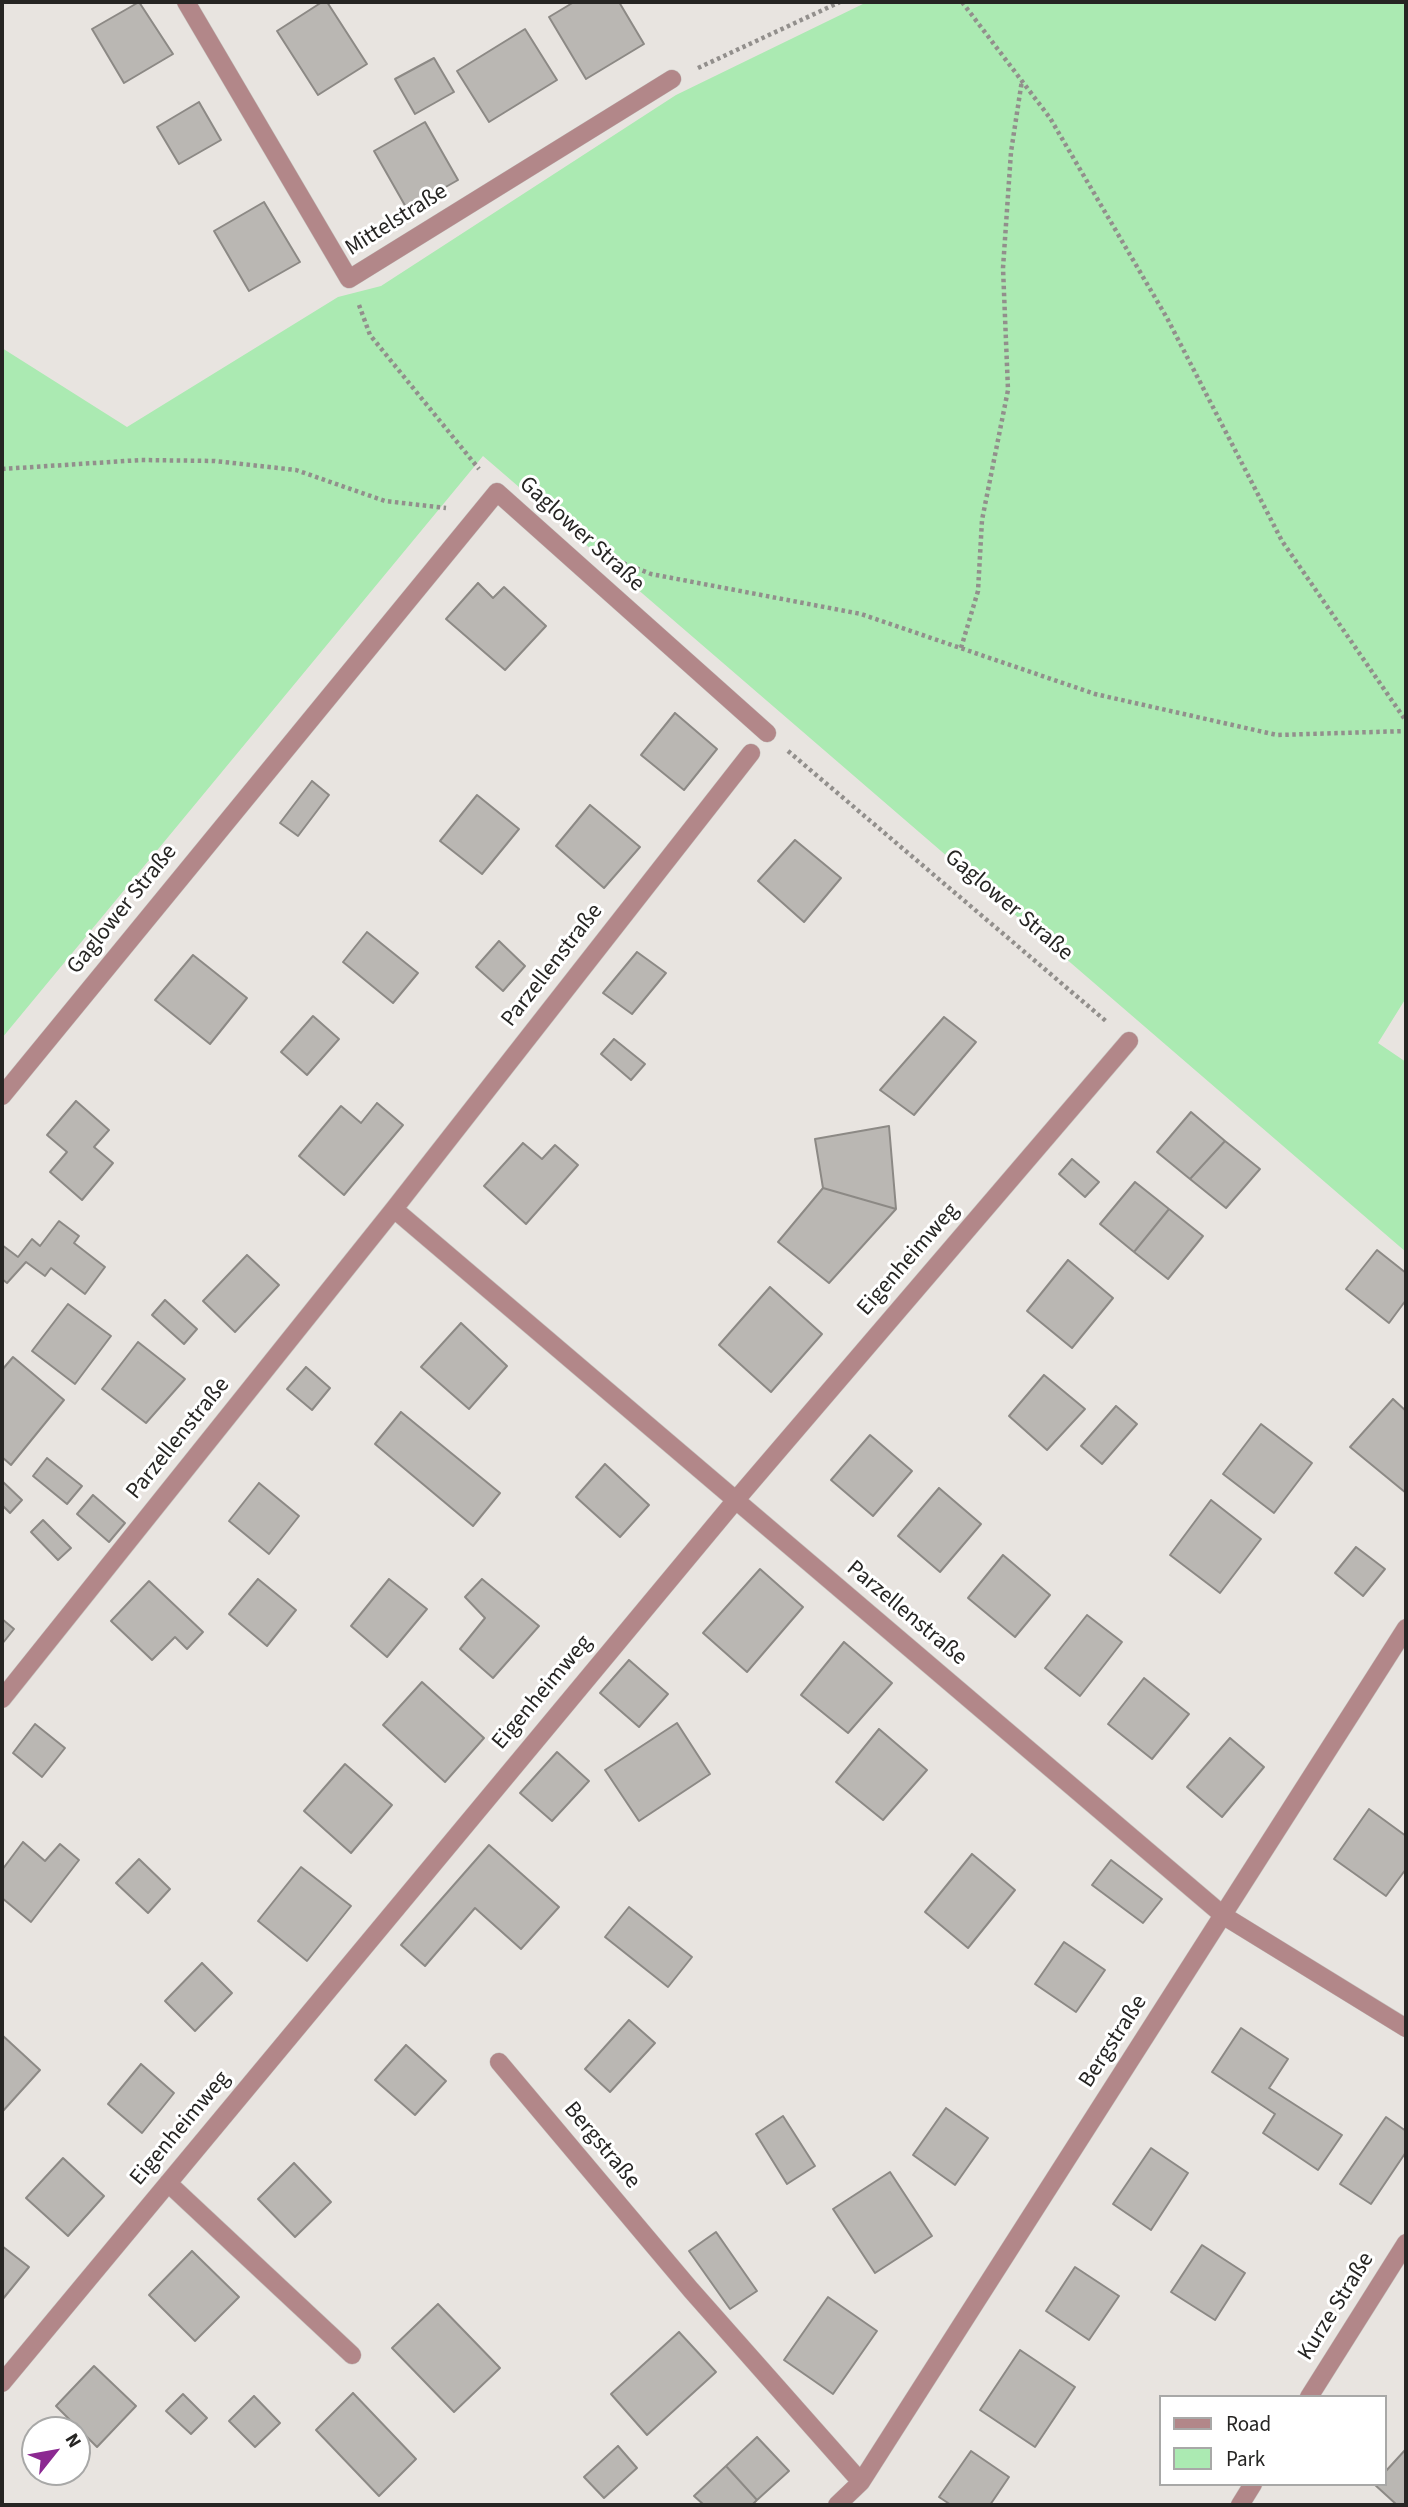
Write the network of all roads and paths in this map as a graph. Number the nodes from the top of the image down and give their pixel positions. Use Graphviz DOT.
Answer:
graph roads {
  1 [pos="186,2"];
  2 [pos="840,2"];
  3 [pos="962,2"];
  4 [pos="672,79"];
  5 [pos="1022,79"];
  6 [pos="349,279"];
  7 [pos="2,469"];
  8 [pos="497,492"];
  9 [pos="480,512"];
  10 [pos="615,560"];
  11 [pos="961,648"];
  12 [pos="1406,721"];
  13 [pos="1406,731"];
  14 [pos="767,733"];
  15 [pos="751,753"];
  16 [pos="1129,1041"];
  17 [pos="2,1096"];
  18 [pos="394,1209"];
  19 [pos="735,1501"];
  20 [pos="1406,1628"];
  21 [pos="2,1699"];
  22 [pos="1224,1916"];
  23 [pos="1406,2028"];
  24 [pos="499,2062"];
  25 [pos="168,2183"];
  26 [pos="1406,2243"];
  27 [pos="352,2355"];
  28 [pos="2,2383"];
  29 [pos="1309,2395"];
  30 [pos="861,2482"];
  31 [pos="1252,2486"];
  32 [pos="837,2505"];
  33 [pos="1240,2505"];
  1 -- 6 [label="street, Mittelstraße"];
  2 -- 4 [label="path"];
  3 -- 5 [label="path"];
  4 -- 6 [label="street, Mittelstraße"];
  5 -- 11 [label="path"];
  5 -- 12 [label="path"];
  6 -- 8 [label="path"];
  7 -- 9 [label="path"];
  8 -- 9 [label="street, Gaglower Straße"];
  8 -- 14 [label="street, Gaglower Straße"];
  9 -- 17 [label="street, Gaglower Straße"];
  10 -- 11 [label="path"];
  11 -- 13 [label="path"];
  14 -- 16 [label="path, Gaglower Straße"];
  15 -- 18 [label="street, Parzellenstraße"];
  16 -- 19 [label="street, Eigenheimweg"];
  18 -- 19 [label="street, Parzellenstraße"];
  18 -- 21 [label="street, Parzellenstraße"];
  19 -- 22 [label="street, Parzellenstraße"];
  19 -- 25 [label="street, Eigenheimweg"];
  20 -- 22 [label="street, Bergstraße"];
  22 -- 23 [label="street, Parzellenstraße"];
  22 -- 30 [label="street, Bergstraße"];
  24 -- 30 [label="street, Bergstraße"];
  25 -- 27 [label="street"];
  25 -- 28 [label="street, Eigenheimweg"];
  26 -- 29 [label="street, Kurze Straße"];
  30 -- 32 [label="street, Bergstraße"];
  31 -- 33 [label="street"];
}
